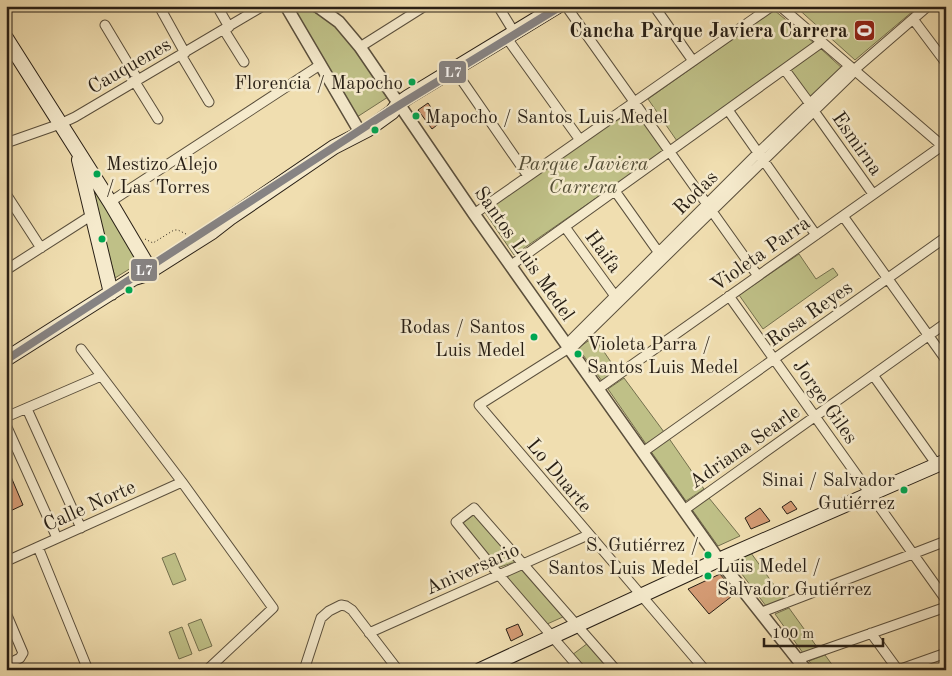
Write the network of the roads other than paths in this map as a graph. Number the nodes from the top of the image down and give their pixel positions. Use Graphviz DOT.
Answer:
graph roads {
  1 [pos="159,6"];
  2 [pos="217,6"];
  3 [pos="263,6"];
  4 [pos="286,6"];
  5 [pos="317,6"];
  6 [pos="425,6"];
  7 [pos="498,6"];
  8 [pos="558,6"];
  9 [pos="566,6"];
  10 [pos="654,6"];
  11 [pos="772,6"];
  12 [pos="780,6"];
  13 [pos="928,6"];
  14 [pos="913,19"];
  15 [pos="105,25"];
  16 [pos="227,29"];
  17 [pos="510,34"];
  18 [pos="6,38"];
  19 [pos="822,42"];
  20 [pos="360,47"];
  21 [pos="183,54"];
  22 [pos="693,61"];
  23 [pos="244,62"];
  24 [pos="946,63"];
  25 [pos="320,65"];
  26 [pos="454,69"];
  27 [pos="785,70"];
  28 [pos="854,70"];
  29 [pos="136,81"];
  30 [pos="209,102"];
  31 [pos="634,102"];
  32 [pos="398,104"];
  33 [pos="812,108"];
  34 [pos="728,110"];
  35 [pos="158,119"];
  36 [pos="60,124"];
  37 [pos="362,128"];
  38 [pos="580,140"];
  39 [pos="6,143"];
  40 [pos="944,146"];
  41 [pos="76,150"];
  42 [pos="670,152"];
  43 [pos="761,157"];
  44 [pos="528,176"];
  45 [pos="615,191"];
  46 [pos="6,194"];
  47 [pos="873,194"];
  48 [pos="110,202"];
  49 [pos="710,208"];
  50 [pos="474,214"];
  51 [pos="92,215"];
  52 [pos="843,216"];
  53 [pos="230,218"];
  54 [pos="565,227"];
  55 [pos="816,234"];
  56 [pos="946,237"];
  57 [pos="41,248"];
  58 [pos="659,252"];
  59 [pos="146,263"];
  60 [pos="510,266"];
  61 [pos="6,270"];
  62 [pos="758,276"];
  63 [pos="134,278"];
  64 [pos="888,278"];
  65 [pos="111,293"];
  66 [pos="615,296"];
  67 [pos="729,296"];
  68 [pos="946,323"];
  69 [pos="928,336"];
  70 [pos="81,349"];
  71 [pos="570,349"];
  72 [pos="6,358"];
  73 [pos="774,359"];
  74 [pos="946,360"];
  75 [pos="873,375"];
  76 [pos="101,376"];
  77 [pos="598,389"];
  78 [pos="27,409"];
  79 [pos="815,416"];
  80 [pos="6,417"];
  81 [pos="6,425"];
  82 [pos="643,452"];
  83 [pos="942,465"];
  84 [pos="182,482"];
  85 [pos="870,494"];
  86 [pos="684,510"];
  87 [pos="81,528"];
  88 [pos="588,535"];
  89 [pos="57,538"];
  90 [pos="946,541"];
  91 [pos="38,547"];
  92 [pos="913,554"];
  93 [pos="9,560"];
  94 [pos="720,560"];
  95 [pos="522,565"];
  96 [pos="499,575"];
  97 [pos="642,595"];
  98 [pos="946,600"];
  99 [pos="946,607"];
  100 [pos="762,612"];
  101 [pos="6,613"];
  102 [pos="577,625"];
  103 [pos="369,633"];
  104 [pos="871,633"];
  105 [pos="552,637"];
  106 [pos="946,653"];
  107 [pos="798,659"];
  108 [pos="6,665"];
  109 [pos="88,670"];
  110 [pos="207,670"];
  111 [pos="304,670"];
  112 [pos="398,670"];
  113 [pos="480,670"];
  114 [pos="581,670"];
  115 [pos="616,670"];
  116 [pos="705,670"];
  117 [pos="806,670"];
  118 [pos="898,670"];
  1 -- 21 [label="street"];
  2 -- 16 [label="street"];
  3 -- 16 [label="street, Cauquenes"];
  4 -- 25 [label="street"];
  5 -- 20 [label="street, Santos Luis Medel"];
  6 -- 20 [label="street"];
  7 -- 17 [label="street"];
  8 -- 17 [label="main road"];
  9 -- 31 [label="street"];
  10 -- 22 [label="street"];
  11 -- 22 [label="street"];
  12 -- 19 [label="street"];
  13 -- 14 [label="street, Rodas"];
  14 -- 24 [label="street"];
  14 -- 28 [label="street, Rodas"];
  15 -- 29 [label="street"];
  16 -- 21 [label="street, Cauquenes"];
  16 -- 23 [label="street"];
  17 -- 26 [label="main road"];
  17 -- 38 [label="street"];
  18 -- 36 [label="main road"];
  19 -- 27 [label="street"];
  19 -- 28 [label="street"];
  20 -- 32 [label="street, Santos Luis Medel"];
  21 -- 29 [label="street, Cauquenes"];
  21 -- 30 [label="street"];
  22 -- 31 [label="street"];
  25 -- 37 [label="street"];
  25 -- 48 [label="street"];
  26 -- 32 [label="main road"];
  26 -- 44 [label="street"];
  27 -- 33 [label="street, Esmirna"];
  27 -- 34 [label="street"];
  28 -- 33 [label="street, Rodas"];
  28 -- 40 [label="street"];
  29 -- 35 [label="street"];
  29 -- 36 [label="street, Cauquenes"];
  31 -- 38 [label="street"];
  31 -- 42 [label="street"];
  32 -- 37 [label="main road"];
  32 -- 50 [label="street, Santos Luis Medel"];
  33 -- 43 [label="street, Rodas"];
  33 -- 47 [label="street, Esmirna"];
  34 -- 42 [label="street"];
  34 -- 43 [label="street"];
  36 -- 39 [label="street, Cauquenes"];
  36 -- 41 [label="main road"];
  37 -- 53 [label="main road"];
  38 -- 44 [label="street"];
  40 -- 47 [label="street, Violeta Parra"];
  41 -- 48 [label="main road"];
  41 -- 51 [label="main road"];
  42 -- 45 [label="street"];
  42 -- 49 [label="street"];
  43 -- 49 [label="street, Rodas"];
  43 -- 55 [label="street"];
  44 -- 50 [label="street"];
  45 -- 54 [label="street"];
  45 -- 58 [label="street"];
  46 -- 57 [label="street"];
  47 -- 52 [label="street, Violeta Parra"];
  48 -- 59 [label="main road"];
  49 -- 58 [label="street, Rodas"];
  49 -- 62 [label="street"];
  49 -- 71 [label="street, Rodas"];
  50 -- 60 [label="street, Santos Luis Medel"];
  51 -- 57 [label="street"];
  51 -- 65 [label="main road"];
  52 -- 55 [label="street, Violeta Parra"];
  52 -- 64 [label="street"];
  53 -- 59 [label="main road"];
  53 -- 63 [label="main road"];
  54 -- 60 [label="street"];
  54 -- 66 [label="street, Haifa"];
  55 -- 62 [label="street, Violeta Parra"];
  56 -- 64 [label="street, Rosa Reyes"];
  57 -- 61 [label="street"];
  58 -- 66 [label="street, Rodas"];
  59 -- 63 [label="main road"];
  60 -- 71 [label="street, Santos Luis Medel"];
  62 -- 67 [label="street, Violeta Parra"];
  63 -- 65 [label="main road"];
  64 -- 69 [label="street"];
  64 -- 73 [label="street, Rosa Reyes"];
  65 -- 72 [label="main road"];
  66 -- 71 [label="street, Rodas"];
  67 -- 73 [label="street, Jorge Giles"];
  67 -- 77 [label="street, Violeta Parra"];
  68 -- 69 [label="street, Adriana Searle"];
  69 -- 74 [label="street"];
  69 -- 75 [label="street, Adriana Searle"];
  70 -- 76 [label="street"];
  71 -- 77 [label="street, Santos Luis Medel"];
  71 -- 88 [label="street, Lo Duarte"];
  73 -- 79 [label="street, Jorge Giles"];
  73 -- 82 [label="street, Rosa Reyes"];
  75 -- 79 [label="street, Adriana Searle"];
  75 -- 83 [label="street"];
  76 -- 78 [label="street"];
  76 -- 84 [label="street"];
  77 -- 82 [label="street, Santos Luis Medel"];
  78 -- 80 [label="street"];
  78 -- 87 [label="street"];
  79 -- 85 [label="street, Jorge Giles"];
  79 -- 86 [label="street, Adriana Searle"];
  81 -- 89 [label="street"];
  82 -- 86 [label="street, Santos Luis Medel"];
  83 -- 85 [label="main road"];
  84 -- 87 [label="street, Calle Norte"];
  84 -- 110 [label="street"];
  85 -- 92 [label="street, Jorge Giles"];
  85 -- 94 [label="main road"];
  86 -- 94 [label="street, Santos Luis Medel"];
  87 -- 89 [label="street, Calle Norte"];
  88 -- 95 [label="street, Aniversario"];
  88 -- 97 [label="street, Lo Duarte"];
  89 -- 91 [label="street, Calle Norte"];
  90 -- 92 [label="street"];
  91 -- 93 [label="street, Calle Norte"];
  91 -- 109 [label="street"];
  92 -- 98 [label="street, Jorge Giles"];
  92 -- 100 [label="street"];
  94 -- 97 [label="main road"];
  94 -- 100 [label="street, Santos Luis Medel"];
  95 -- 96 [label="street, Aniversario"];
  95 -- 96 [label="street"];
  95 -- 102 [label="street"];
  96 -- 103 [label="street, Aniversario"];
  96 -- 105 [label="street"];
  97 -- 102 [label="main road"];
  97 -- 116 [label="street, Lo Duarte"];
  99 -- 104 [label="street"];
  100 -- 107 [label="street, Santos Luis Medel"];
  101 -- 108 [label="street"];
  102 -- 105 [label="main road"];
  102 -- 115 [label="street"];
  103 -- 111 [label="street"];
  103 -- 112 [label="street"];
  104 -- 107 [label="street"];
  104 -- 118 [label="street"];
  105 -- 113 [label="main road"];
  105 -- 114 [label="street"];
  106 -- 118 [label="street"];
  107 -- 117 [label="street, Santos Luis Medel"];
}
